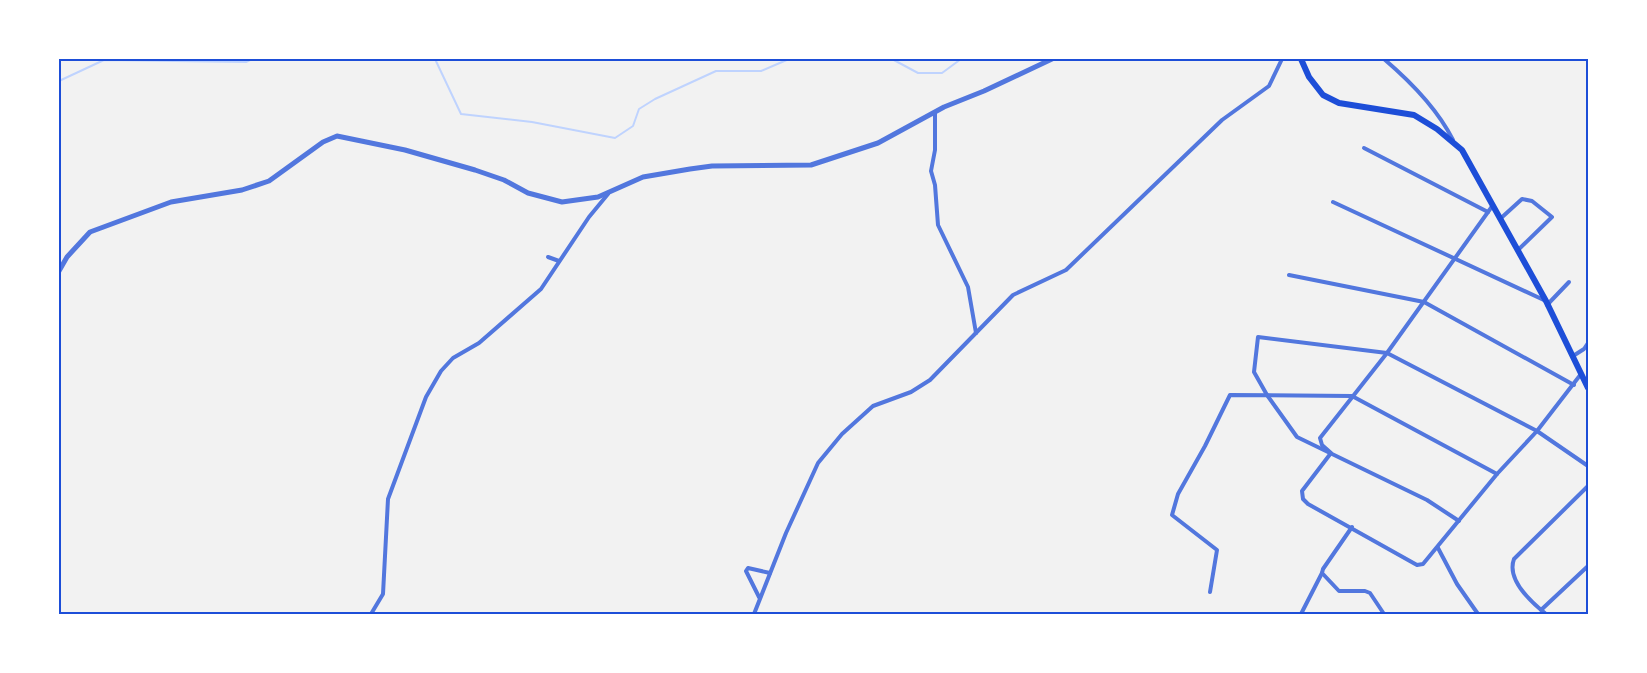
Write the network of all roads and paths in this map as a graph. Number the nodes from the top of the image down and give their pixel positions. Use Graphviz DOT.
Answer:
graph roads {
  1 [pos="1052,59"];
  2 [pos="1282,59"];
  3 [pos="1301,59"];
  4 [pos="1384,59"];
  5 [pos="935,112"];
  6 [pos="1453,141"];
  7 [pos="1364,148"];
  8 [pos="608,194"];
  9 [pos="1333,202"];
  10 [pos="1493,205"];
  11 [pos="1488,212"];
  12 [pos="1500,219"];
  13 [pos="1517,251"];
  14 [pos="548,257"];
  15 [pos="1454,260"];
  16 [pos="558,261"];
  17 [pos="59,271"];
  18 [pos="1289,275"];
  19 [pos="1568,282"];
  20 [pos="1424,302"];
  21 [pos="1547,303"];
  22 [pos="976,333"];
  23 [pos="1588,343"];
  24 [pos="1387,353"];
  25 [pos="1573,356"];
  26 [pos="1581,374"];
  27 [pos="1574,385"];
  28 [pos="1588,388"];
  29 [pos="1267,395"];
  30 [pos="1352,396"];
  31 [pos="1537,431"];
  32 [pos="1331,453"];
  33 [pos="1588,466"];
  34 [pos="1497,474"];
  35 [pos="1588,486"];
  36 [pos="1459,521"];
  37 [pos="1352,527"];
  38 [pos="1438,548"];
  39 [pos="1588,566"];
  40 [pos="770,573"];
  41 [pos="1322,573"];
  42 [pos="1210,592"];
  43 [pos="759,598"];
  44 [pos="1541,610"];
  45 [pos="371,614"];
  46 [pos="754,614"];
  47 [pos="1301,614"];
  48 [pos="1384,614"];
  49 [pos="1478,614"];
  50 [pos="1546,614"];
  1 -- 5 [label="street"];
  2 -- 22 [label="street"];
  3 -- 6 [label="main road"];
  4 -- 6 [label="street"];
  5 -- 8 [label="street"];
  5 -- 22 [label="street"];
  6 -- 10 [label="main road"];
  7 -- 11 [label="street"];
  8 -- 16 [label="street"];
  8 -- 17 [label="street"];
  9 -- 15 [label="street"];
  10 -- 11 [label="street"];
  10 -- 12 [label="main road"];
  11 -- 15 [label="street"];
  12 -- 13 [label="main road"];
  12 -- 13 [label="street"];
  13 -- 21 [label="main road"];
  14 -- 16 [label="street"];
  15 -- 20 [label="street"];
  15 -- 21 [label="street"];
  16 -- 45 [label="street"];
  18 -- 20 [label="street"];
  19 -- 21 [label="street"];
  20 -- 24 [label="street"];
  20 -- 27 [label="street"];
  21 -- 25 [label="main road"];
  22 -- 40 [label="street"];
  23 -- 25 [label="street"];
  24 -- 29 [label="street"];
  24 -- 30 [label="street"];
  24 -- 31 [label="street"];
  25 -- 26 [label="main road"];
  26 -- 27 [label="street"];
  26 -- 28 [label="main road"];
  27 -- 31 [label="street"];
  29 -- 30 [label="street"];
  29 -- 32 [label="street"];
  29 -- 42 [label="street"];
  30 -- 32 [label="street"];
  30 -- 34 [label="street"];
  31 -- 33 [label="street"];
  31 -- 34 [label="street"];
  32 -- 36 [label="street"];
  32 -- 37 [label="street"];
  34 -- 36 [label="street"];
  35 -- 44 [label="street"];
  36 -- 38 [label="street"];
  37 -- 38 [label="street"];
  37 -- 41 [label="street"];
  38 -- 49 [label="street"];
  39 -- 44 [label="street"];
  40 -- 43 [label="street"];
  40 -- 43 [label="street"];
  41 -- 47 [label="street"];
  41 -- 48 [label="street"];
  43 -- 46 [label="street"];
  44 -- 50 [label="street"];
}
